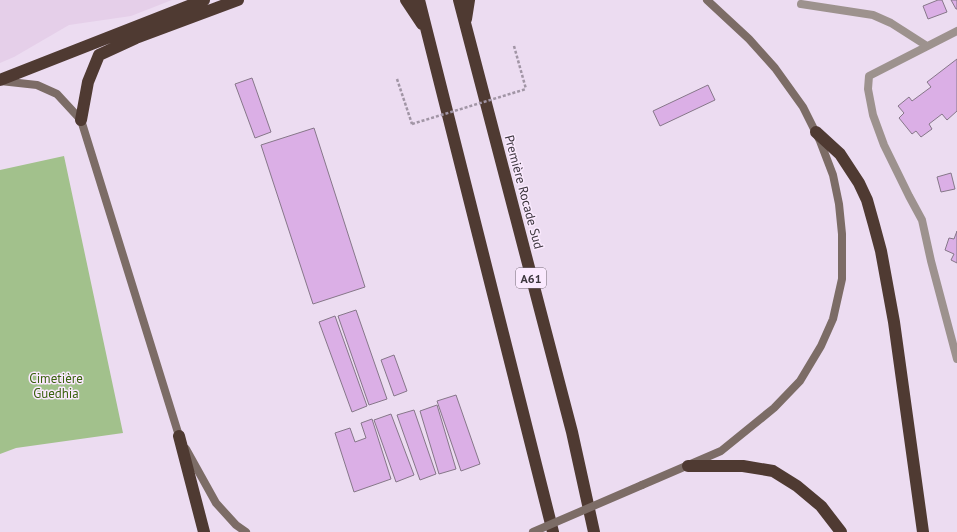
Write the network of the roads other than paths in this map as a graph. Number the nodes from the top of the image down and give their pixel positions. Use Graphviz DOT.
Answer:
graph roads {
  1 [pos="204,0"];
  2 [pos="238,0"];
  3 [pos="406,0"];
  4 [pos="419,0"];
  5 [pos="459,0"];
  6 [pos="469,0"];
  7 [pos="707,0"];
  8 [pos="801,4"];
  9 [pos="465,25"];
  10 [pos="957,31"];
  11 [pos="427,32"];
  12 [pos="927,46"];
  13 [pos="0,81"];
  14 [pos="81,120"];
  15 [pos="816,132"];
  16 [pos="957,359"];
  17 [pos="179,436"];
  18 [pos="688,466"];
  19 [pos="204,532"];
  20 [pos="246,532"];
  21 [pos="533,532"];
  22 [pos="553,532"];
  23 [pos="594,532"];
  24 [pos="841,532"];
  25 [pos="923,532"];
  1 -- 13 [label="highway"];
  2 -- 14 [label="highway"];
  3 -- 11 [label="highway"];
  4 -- 11 [label="highway"];
  5 -- 9 [label="highway, Première Rocade Sud / A61"];
  6 -- 9 [label="highway"];
  7 -- 15 [label="main road"];
  8 -- 12 [label="street"];
  9 -- 23 [label="highway, Première Rocade Sud / A61"];
  10 -- 12 [label="street"];
  11 -- 22 [label="highway"];
  12 -- 16 [label="street"];
  13 -- 14 [label="main road"];
  14 -- 17 [label="main road"];
  15 -- 18 [label="main road"];
  15 -- 25 [label="highway"];
  17 -- 19 [label="highway"];
  17 -- 20 [label="main road"];
  18 -- 21 [label="main road, bridge"];
  18 -- 24 [label="highway"];
}
